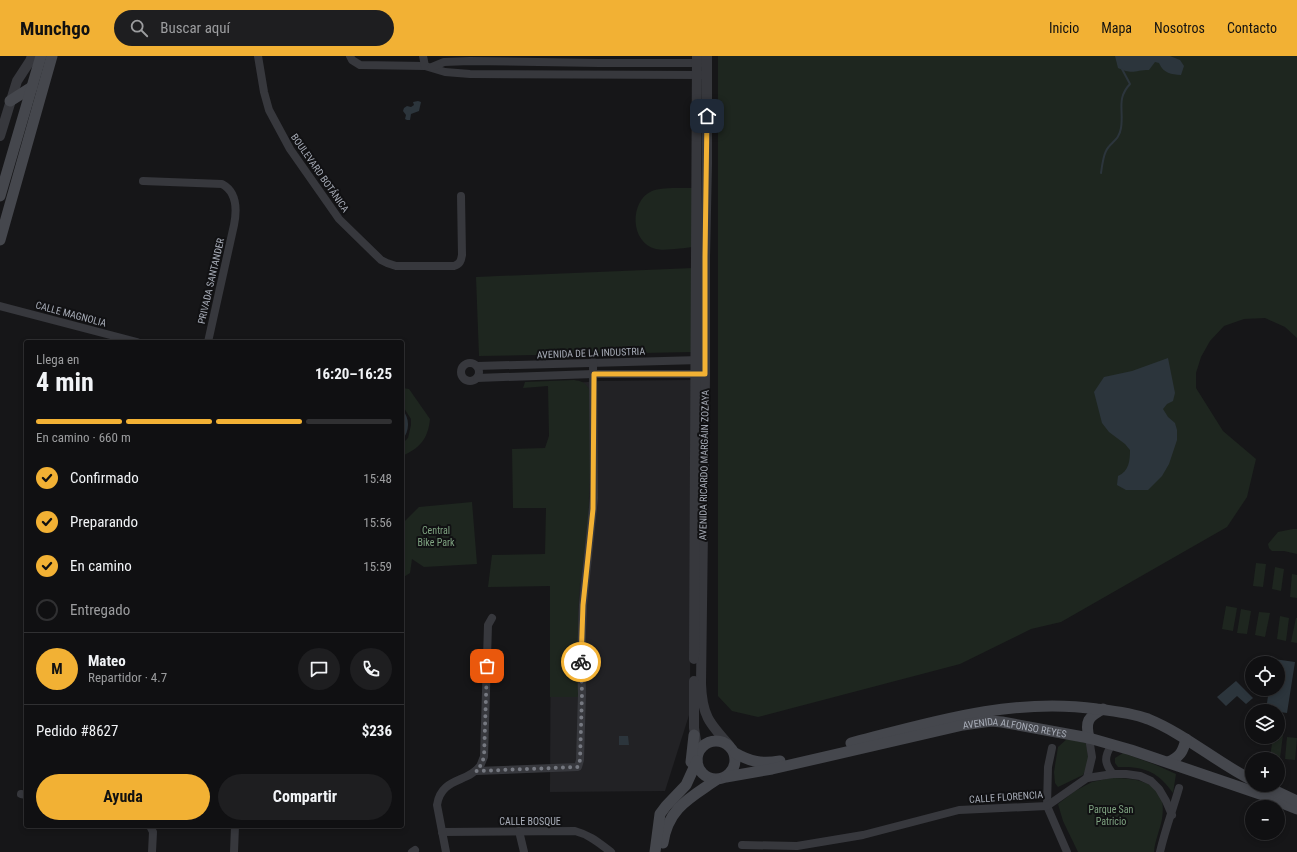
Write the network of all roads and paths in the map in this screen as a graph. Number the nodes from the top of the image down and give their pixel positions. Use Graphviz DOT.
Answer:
graph roads {
  1 [pos="32,56"];
  2 [pos="41,56"];
  3 [pos="258,56"];
  4 [pos="350,56"];
  5 [pos="423,56"];
  6 [pos="52,59"];
  7 [pos="480,59"];
  8 [pos="697,59"];
  9 [pos="708,59"];
  10 [pos="429,66"];
  11 [pos="696,75"];
  12 [pos="707,75"];
  13 [pos="32,87"];
  14 [pos="10,100"];
  15 [pos="0,136"];
  16 [pos="143,181"];
  17 [pos="0,196"];
  18 [pos="461,196"];
  19 [pos="0,240"];
  20 [pos="0,306"];
  21 [pos="129,340"];
  22 [pos="208,340"];
  23 [pos="700,360"];
  24 [pos="593,362"];
  25 [pos="477,366"];
  26 [pos="594,374"];
  27 [pos="700,374"];
  28 [pos="477,378"];
  29 [pos="492,618"];
  30 [pos="1103,709"];
  31 [pos="694,735"];
  32 [pos="1089,738"];
  33 [pos="1186,739"];
  34 [pos="1112,744"];
  35 [pos="1052,748"];
  36 [pos="732,749"];
  37 [pos="1106,756"];
  38 [pos="697,757"];
  39 [pos="1092,757"];
  40 [pos="1168,762"];
  41 [pos="476,771"];
  42 [pos="1113,774"];
  43 [pos="691,775"];
  44 [pos="1245,776"];
  45 [pos="721,778"];
  46 [pos="1087,778"];
  47 [pos="1179,788"];
  48 [pos="1278,792"];
  49 [pos="1297,801"];
  50 [pos="1047,806"];
  51 [pos="1297,809"];
  52 [pos="1172,815"];
  53 [pos="151,828"];
  54 [pos="235,828"];
  55 [pos="519,831"];
  56 [pos="442,832"];
  57 [pos="742,845"];
  58 [pos="152,852"];
  59 [pos="234,852"];
  60 [pos="446,852"];
  61 [pos="524,852"];
  62 [pos="611,852"];
  63 [pos="655,852"];
  64 [pos="662,852"];
  65 [pos="1068,852"];
  66 [pos="1160,852"];
  1 -- 14 [label="street"];
  2 -- 13 [label="main road"];
  3 -- 18 [label="street, BOULEVARD BOTÁNICA"];
  4 -- 10 [label="street"];
  5 -- 10 [label="street"];
  6 -- 19 [label="main road"];
  7 -- 8 [label="street"];
  7 -- 10 [label="street"];
  8 -- 9 [label="street"];
  8 -- 11 [label="street, AVENIDA RICARDO MARGÁIN ZOZAYA"];
  9 -- 12 [label="street, AVENIDA RICARDO MARGÁIN ZOZAYA"];
  10 -- 11 [label="street"];
  11 -- 12 [label="street"];
  11 -- 23 [label="street, AVENIDA RICARDO MARGÁIN ZOZAYA"];
  12 -- 23 [label="street, AVENIDA RICARDO MARGÁIN ZOZAYA"];
  13 -- 14 [label="main road"];
  13 -- 17 [label="main road"];
  14 -- 15 [label="street"];
  16 -- 22 [label="street, PRIVADA SANTANDER"];
  20 -- 21 [label="street, CALLE MAGNOLIA"];
  23 -- 24 [label="street, AVENIDA DE LA INDUSTRIA"];
  23 -- 27 [label="street, AVENIDA RICARDO MARGÁIN ZOZAYA"];
  24 -- 25 [label="street, AVENIDA DE LA INDUSTRIA"];
  24 -- 26 [label="street"];
  25 -- 28 [label="street"];
  25 -- 28 [label="street"];
  26 -- 27 [label="street, AVENIDA DE LA INDUSTRIA"];
  26 -- 28 [label="street, AVENIDA DE LA INDUSTRIA"];
  26 -- 41 [label="street"];
  27 -- 31 [label="street, AVENIDA RICARDO MARGÁIN ZOZAYA"];
  27 -- 36 [label="street, AVENIDA RICARDO MARGÁIN ZOZAYA"];
  29 -- 41 [label="street"];
  30 -- 32 [label="main road"];
  30 -- 33 [label="main road, AVENIDA ALFONSO REYES"];
  30 -- 36 [label="main road, AVENIDA ALFONSO REYES"];
  31 -- 38 [label="street, AVENIDA RICARDO MARGÁIN ZOZAYA"];
  31 -- 43 [label="main road"];
  32 -- 34 [label="main road, AVENIDA ALFONSO REYES"];
  32 -- 39 [label="street"];
  32 -- 45 [label="main road, AVENIDA ALFONSO REYES"];
  33 -- 40 [label="main road"];
  33 -- 44 [label="main road, AVENIDA ALFONSO REYES"];
  34 -- 37 [label="street"];
  34 -- 40 [label="main road, AVENIDA ALFONSO REYES"];
  35 -- 50 [label="street"];
  36 -- 38 [label="main road"];
  36 -- 45 [label="main road"];
  37 -- 39 [label="street"];
  37 -- 42 [label="street"];
  38 -- 43 [label="main road"];
  38 -- 45 [label="main road"];
  39 -- 46 [label="street"];
  40 -- 51 [label="main road, AVENIDA ALFONSO REYES"];
  41 -- 56 [label="street"];
  42 -- 46 [label="street, CALLE FLORENCIA"];
  42 -- 52 [label="street, CALLE FLORENCIA"];
  43 -- 63 [label="main road"];
  45 -- 64 [label="main road, AVENIDA ALFONSO REYES"];
  46 -- 50 [label="street, CALLE FLORENCIA"];
  47 -- 52 [label="street"];
  48 -- 49 [label="main road"];
  50 -- 57 [label="street, CALLE FLORENCIA"];
  50 -- 65 [label="street"];
  52 -- 66 [label="street"];
  53 -- 58 [label="street"];
  54 -- 59 [label="street"];
  55 -- 56 [label="street, CALLE BOSQUE"];
  55 -- 61 [label="street"];
  55 -- 62 [label="street, CALLE BOSQUE"];
  56 -- 60 [label="street"];
}
